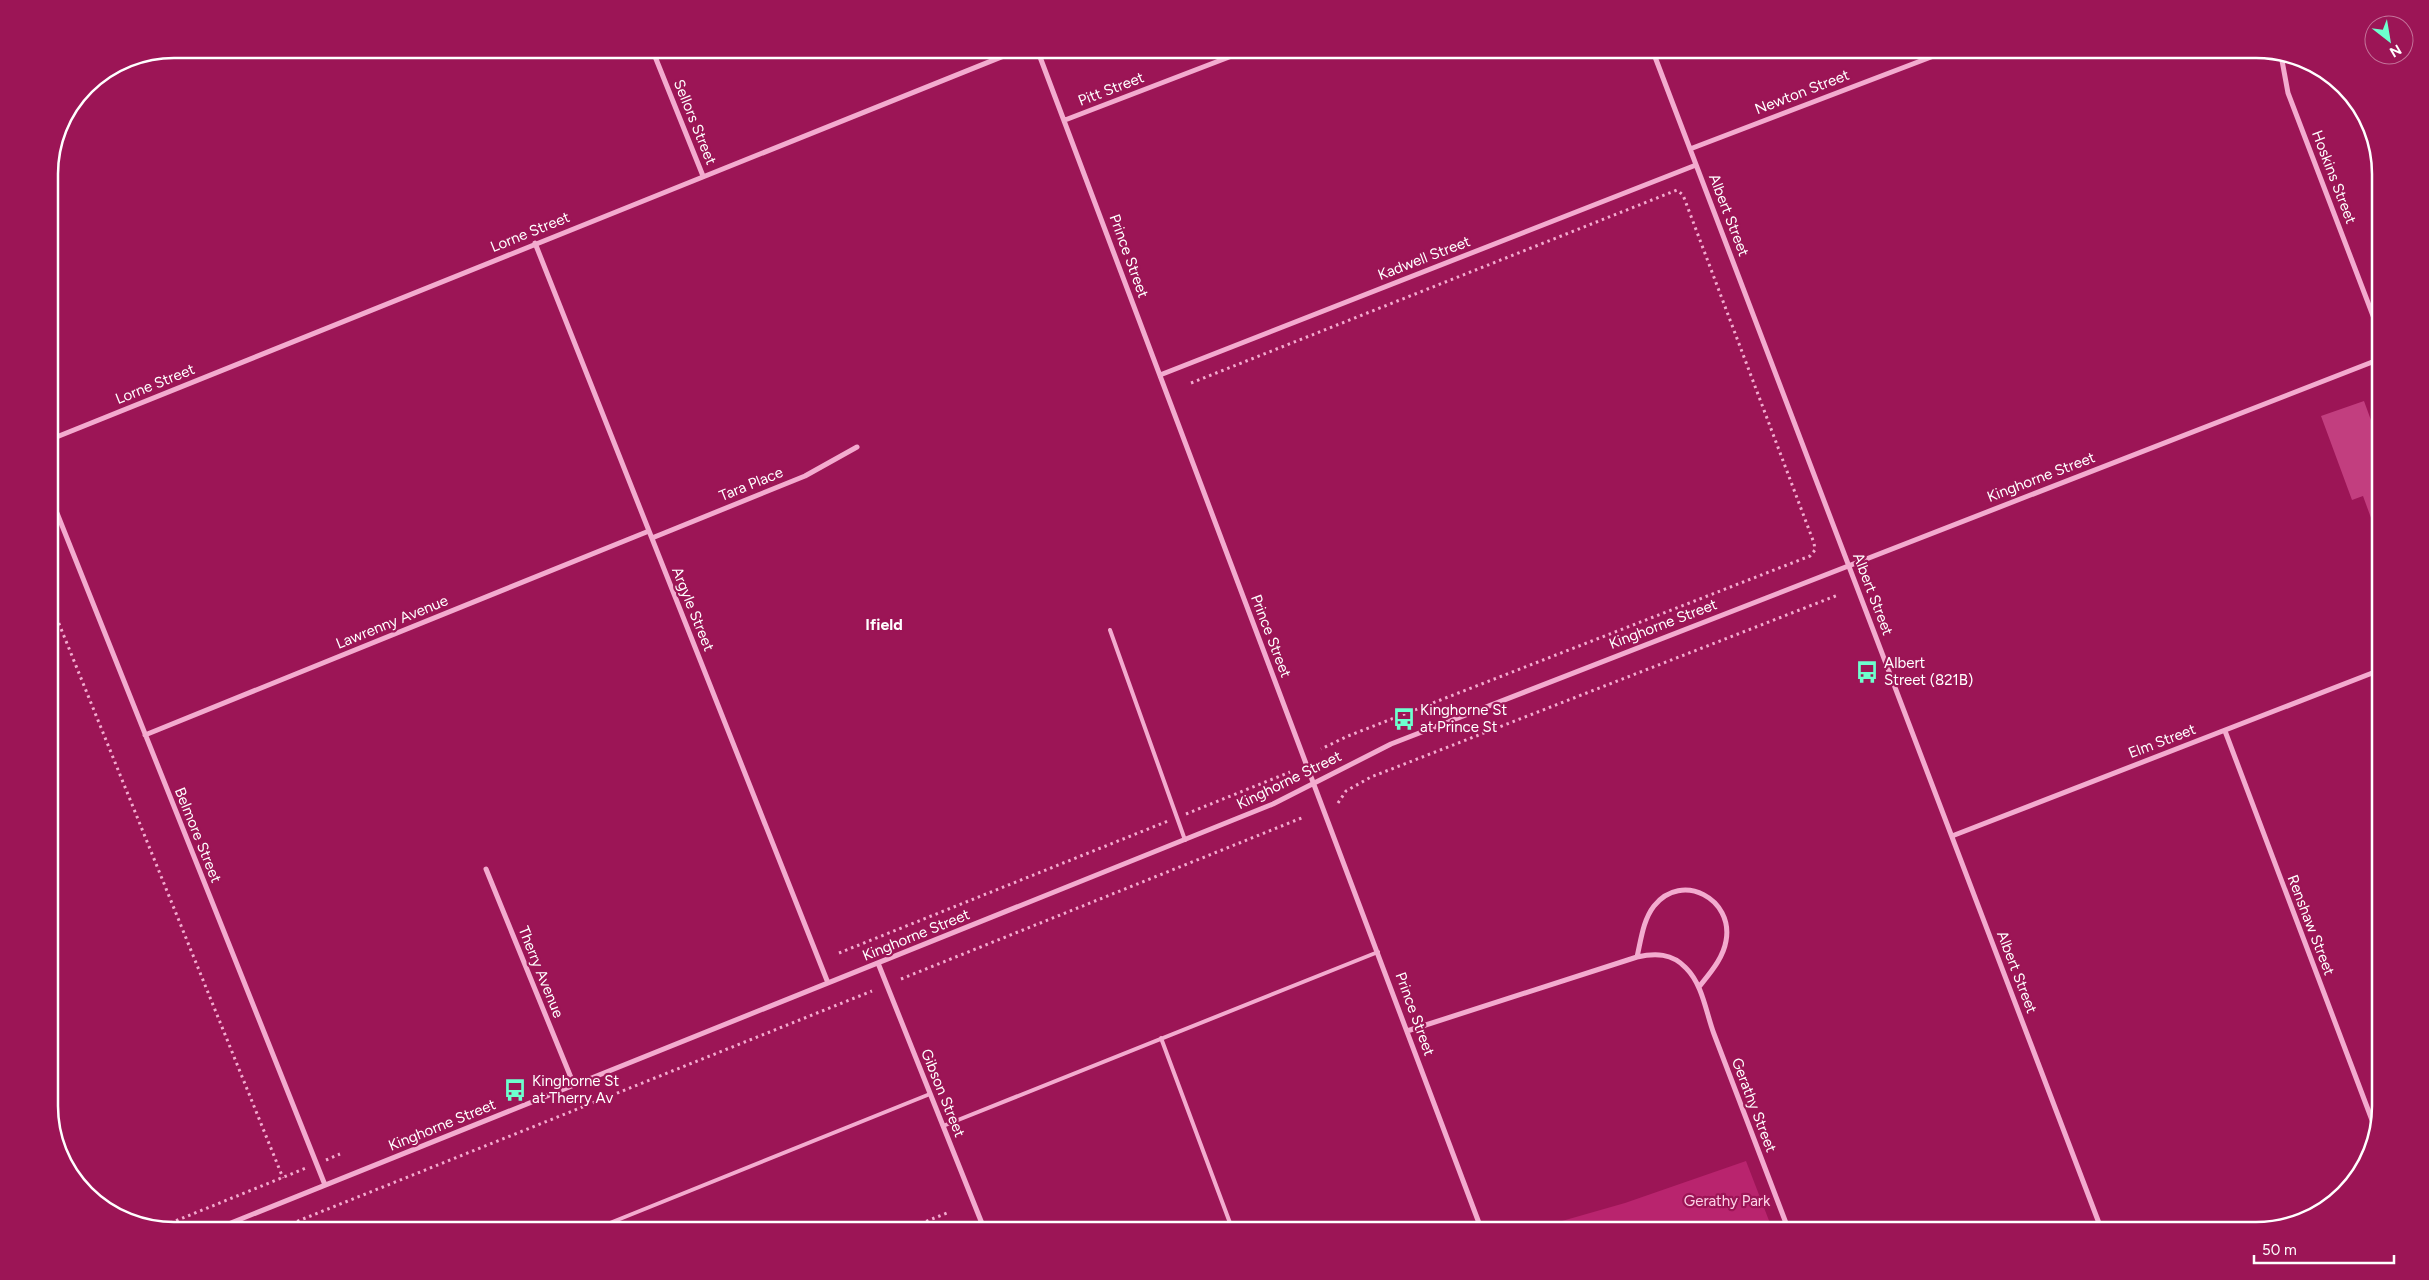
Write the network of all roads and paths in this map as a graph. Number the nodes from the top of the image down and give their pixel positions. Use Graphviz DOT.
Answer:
graph roads {
  1 [pos="656,58"];
  2 [pos="998,58"];
  3 [pos="1041,58"];
  4 [pos="1230,58"];
  5 [pos="1655,58"];
  6 [pos="1928,58"];
  7 [pos="2282,61"];
  8 [pos="1065,120"];
  9 [pos="1690,148"];
  10 [pos="1696,165"];
  11 [pos="703,176"];
  12 [pos="535,243"];
  13 [pos="2371,311"];
  14 [pos="2371,362"];
  15 [pos="1160,375"];
  16 [pos="1191,383"];
  17 [pos="58,436"];
  18 [pos="857,447"];
  19 [pos="58,516"];
  20 [pos="649,531"];
  21 [pos="652,538"];
  22 [pos="1849,565"];
  23 [pos="1838,595"];
  24 [pos="58,621"];
  25 [pos="1110,630"];
  26 [pos="2372,673"];
  27 [pos="2224,731"];
  28 [pos="145,735"];
  29 [pos="1321,749"];
  30 [pos="1290,772"];
  31 [pos="1314,785"];
  32 [pos="1338,803"];
  33 [pos="1177,817"];
  34 [pos="1304,817"];
  35 [pos="1952,836"];
  36 [pos="1185,840"];
  37 [pos="486,869"];
  38 [pos="1378,952"];
  39 [pos="839,953"];
  40 [pos="1637,957"];
  41 [pos="878,964"];
  42 [pos="901,979"];
  43 [pos="828,983"];
  44 [pos="1699,987"];
  45 [pos="872,991"];
  46 [pos="1407,1031"];
  47 [pos="1161,1038"];
  48 [pos="574,1085"];
  49 [pos="930,1094"];
  50 [pos="2371,1118"];
  51 [pos="943,1126"];
  52 [pos="325,1185"];
  53 [pos="947,1213"];
  54 [pos="173,1222"];
  55 [pos="234,1222"];
  56 [pos="295,1222"];
  57 [pos="612,1222"];
  58 [pos="924,1222"];
  59 [pos="981,1222"];
  60 [pos="1230,1222"];
  61 [pos="1479,1222"];
  62 [pos="1786,1222"];
  63 [pos="2099,1222"];
  1 -- 11 [label="street, Sellors Street"];
  2 -- 11 [label="street, Lorne Street"];
  3 -- 8 [label="street, Prince Street"];
  4 -- 8 [label="street, Pitt Street"];
  5 -- 9 [label="street, Albert Street"];
  6 -- 9 [label="street, Newton Street"];
  7 -- 13 [label="street, Hoskins Street"];
  8 -- 15 [label="street, Prince Street"];
  9 -- 10 [label="street, Albert Street"];
  10 -- 15 [label="street, Kadwell Street"];
  10 -- 22 [label="street, Albert Street"];
  11 -- 12 [label="street, Lorne Street"];
  12 -- 17 [label="street, Lorne Street"];
  12 -- 20 [label="street, Argyle Street"];
  14 -- 22 [label="street, Kinghorne Street"];
  15 -- 31 [label="street, Prince Street"];
  16 -- 29 [label="path"];
  18 -- 21 [label="street, Tara Place"];
  19 -- 28 [label="street, Belmore Street"];
  20 -- 21 [label="street, Argyle Street"];
  20 -- 28 [label="street, Lawrenny Avenue"];
  21 -- 43 [label="street, Argyle Street"];
  22 -- 31 [label="street, Kinghorne Street"];
  22 -- 35 [label="street, Albert Street"];
  23 -- 32 [label="path"];
  24 -- 54 [label="path"];
  25 -- 33 [label="lane"];
  26 -- 27 [label="street, Elm Street"];
  27 -- 35 [label="street, Elm Street"];
  27 -- 50 [label="street, Renshaw Street"];
  28 -- 52 [label="street, Belmore Street"];
  30 -- 33 [label="path"];
  31 -- 36 [label="street, Kinghorne Street"];
  31 -- 38 [label="street, Prince Street"];
  33 -- 36 [label="lane"];
  33 -- 39 [label="path"];
  34 -- 42 [label="path"];
  35 -- 63 [label="street, Albert Street"];
  36 -- 41 [label="street, Kinghorne Street"];
  37 -- 48 [label="street, Therry Avenue"];
  38 -- 46 [label="street, Prince Street"];
  38 -- 47 [label="lane"];
  40 -- 44 [label="street, Gerathy Street"];
  40 -- 44 [label="street"];
  40 -- 46 [label="street, Gerathy Street"];
  41 -- 43 [label="street, Kinghorne Street"];
  41 -- 49 [label="street, Gibson Street"];
  43 -- 48 [label="street, Kinghorne Street"];
  44 -- 62 [label="street, Gerathy Street"];
  45 -- 56 [label="path"];
  46 -- 61 [label="street, Prince Street"];
  47 -- 51 [label="lane"];
  47 -- 60 [label="lane"];
  48 -- 52 [label="street, Kinghorne Street"];
  49 -- 51 [label="street, Gibson Street"];
  49 -- 57 [label="lane"];
  51 -- 59 [label="street, Gibson Street"];
  52 -- 55 [label="street, Kinghorne Street"];
  53 -- 58 [label="path"];
}
